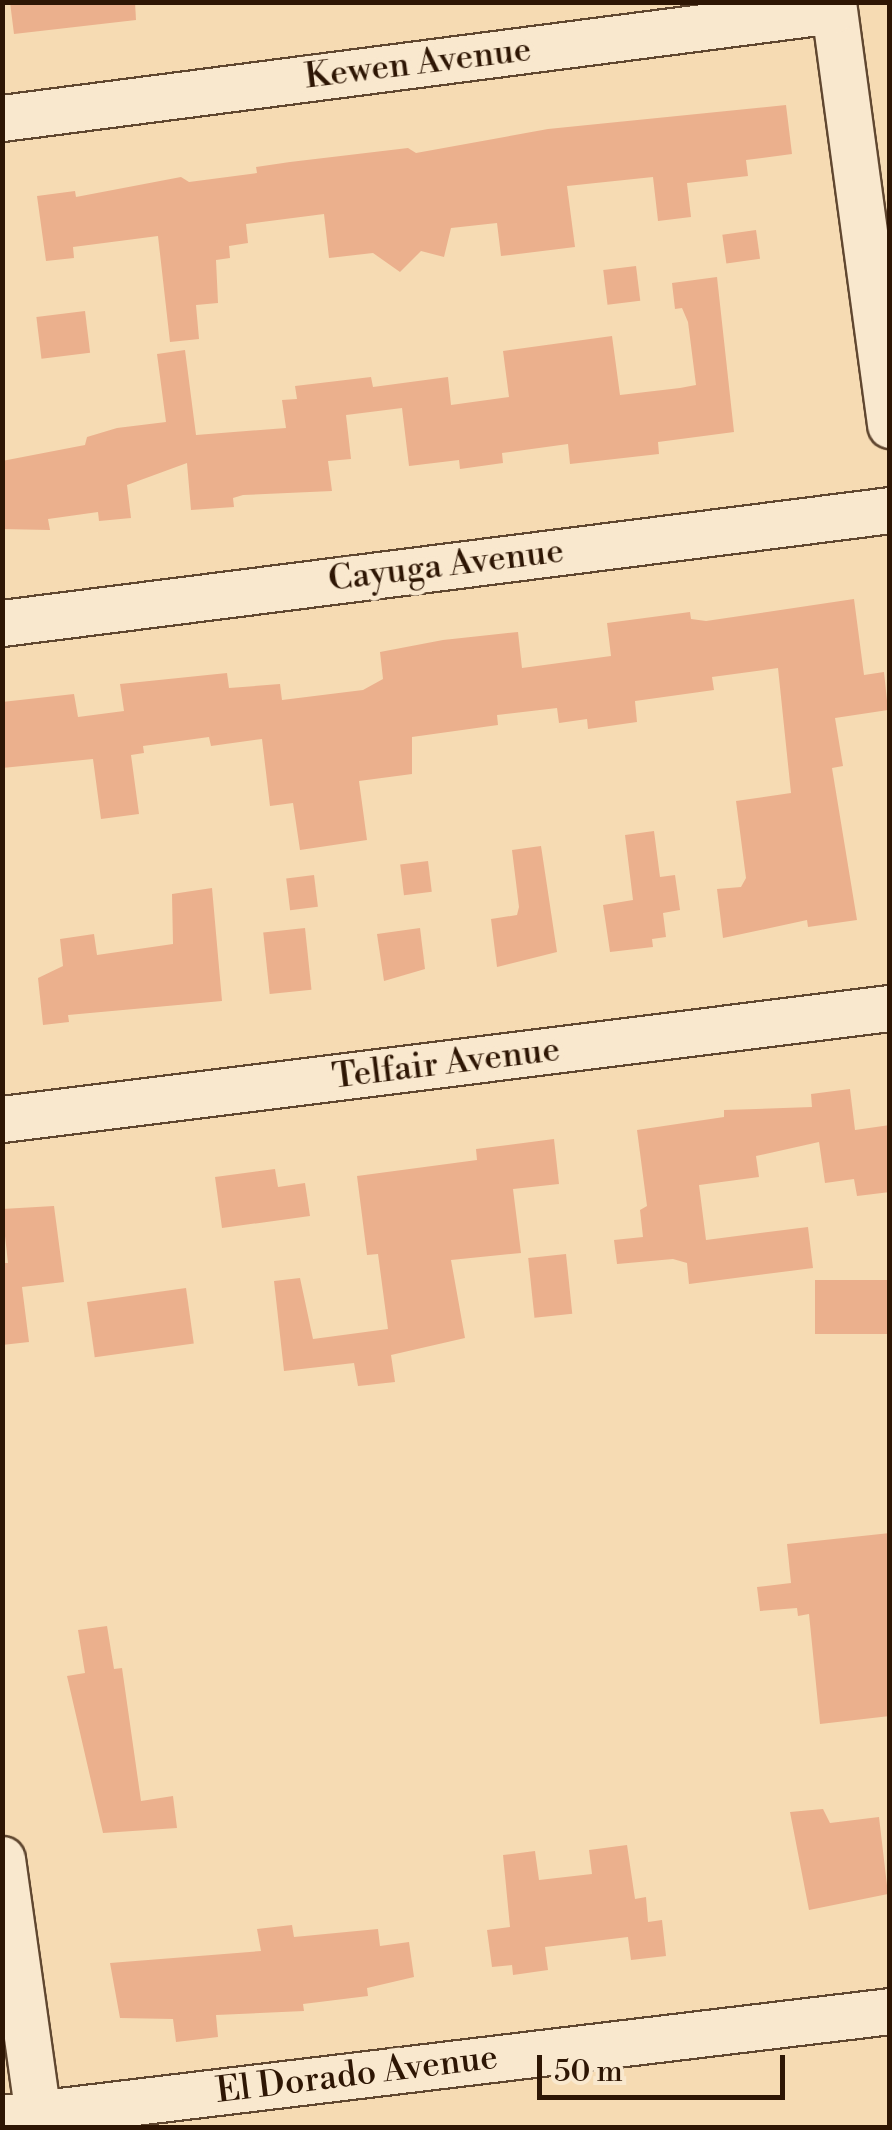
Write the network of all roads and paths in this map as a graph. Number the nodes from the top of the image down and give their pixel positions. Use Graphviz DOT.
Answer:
graph roads {
  1 [pos="833,6"];
  2 [pos="2,118"];
  3 [pos="890,426"];
  4 [pos="890,510"];
  5 [pos="2,623"];
  6 [pos="890,1008"];
  7 [pos="2,1119"];
  8 [pos="2,1860"];
  9 [pos="890,2010"];
  10 [pos="20,2116"];
  1 -- 2 [label="street, Kewen Avenue"];
  1 -- 3 [label="street"];
  4 -- 5 [label="street, Cayuga Avenue"];
  6 -- 7 [label="street, Telfair Avenue"];
  8 -- 10 [label="street"];
  9 -- 10 [label="street, El Dorado Avenue"];
}
